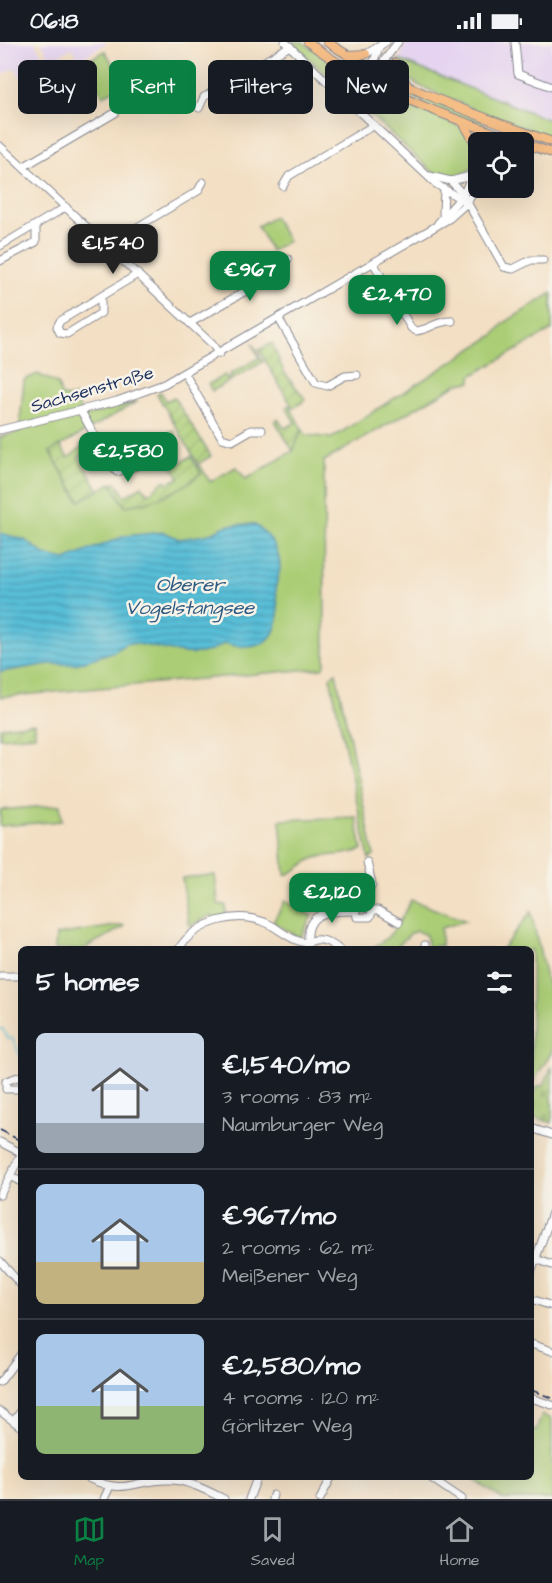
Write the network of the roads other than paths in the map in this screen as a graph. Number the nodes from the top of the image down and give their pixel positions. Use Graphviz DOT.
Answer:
graph roads {
  1 [pos="308,42"];
  2 [pos="327,42"];
  3 [pos="386,42"];
  4 [pos="515,42"];
  5 [pos="288,44"];
  6 [pos="396,44"];
  7 [pos="379,48"];
  8 [pos="366,54"];
  9 [pos="347,55"];
  10 [pos="336,60"];
  11 [pos="359,60"];
  12 [pos="376,60"];
  13 [pos="381,60"];
  14 [pos="395,60"];
  15 [pos="552,87"];
  16 [pos="409,88"];
  17 [pos="409,99"];
  18 [pos="199,108"];
  19 [pos="113,114"];
  20 [pos="462,122"];
  21 [pos="499,123"];
  22 [pos="374,125"];
  23 [pos="468,132"];
  24 [pos="486,132"];
  25 [pos="496,132"];
  26 [pos="552,141"];
  27 [pos="0,146"];
  28 [pos="534,147"];
  29 [pos="552,153"];
  30 [pos="23,167"];
  31 [pos="430,176"];
  32 [pos="468,177"];
  33 [pos="451,181"];
  34 [pos="204,182"];
  35 [pos="283,186"];
  36 [pos="468,188"];
  37 [pos="444,190"];
  38 [pos="468,194"];
  39 [pos="463,199"];
  40 [pos="66,207"];
  41 [pos="443,214"];
  42 [pos="438,223"];
  43 [pos="36,225"];
  44 [pos="107,245"];
  45 [pos="0,246"];
  46 [pos="288,259"];
  47 [pos="543,260"];
  48 [pos="0,261"];
  49 [pos="374,264"];
  50 [pos="138,274"];
  51 [pos="101,297"];
  52 [pos="279,319"];
  53 [pos="452,321"];
  54 [pos="190,323"];
  55 [pos="219,354"];
  56 [pos="185,374"];
  57 [pos="357,375"];
  58 [pos="81,411"];
  59 [pos="0,430"];
  60 [pos="262,430"];
  61 [pos="153,461"];
  62 [pos="367,862"];
  63 [pos="358,908"];
  64 [pos="373,910"];
  65 [pos="399,922"];
  66 [pos="308,942"];
  67 [pos="182,946"];
  68 [pos="333,946"];
  69 [pos="0,976"];
  70 [pos="18,976"];
  71 [pos="18,1078"];
  72 [pos="3,1081"];
  73 [pos="18,1082"];
  74 [pos="18,1089"];
  75 [pos="534,1129"];
  76 [pos="552,1135"];
  77 [pos="0,1142"];
  78 [pos="18,1152"];
  79 [pos="18,1160"];
  80 [pos="10,1176"];
  81 [pos="18,1180"];
  82 [pos="0,1195"];
  83 [pos="552,1213"];
  84 [pos="550,1222"];
  85 [pos="536,1259"];
  86 [pos="0,1261"];
  87 [pos="534,1264"];
  88 [pos="552,1265"];
  89 [pos="18,1282"];
  90 [pos="534,1300"];
  91 [pos="552,1306"];
  92 [pos="534,1345"];
  93 [pos="552,1352"];
  94 [pos="18,1358"];
  95 [pos="0,1382"];
  96 [pos="534,1399"];
  97 [pos="552,1405"];
  98 [pos="0,1411"];
  99 [pos="18,1415"];
  100 [pos="14,1421"];
  101 [pos="18,1424"];
  102 [pos="94,1480"];
  103 [pos="256,1480"];
  104 [pos="330,1480"];
  105 [pos="434,1480"];
  106 [pos="110,1486"];
  107 [pos="249,1498"];
  108 [pos="104,1499"];
  109 [pos="224,1499"];
  110 [pos="320,1499"];
  111 [pos="462,1499"];
  1 -- 10 [label="main road"];
  2 -- 9 [label="main road"];
  3 -- 7 [label="street"];
  4 -- 15 [label="street"];
  5 -- 18 [label="street"];
  5 -- 22 [label="street"];
  6 -- 13 [label="street"];
  6 -- 14 [label="street"];
  7 -- 8 [label="street"];
  7 -- 12 [label="street"];
  8 -- 9 [label="main road"];
  9 -- 11 [label="main road"];
  16 -- 21 [label="main road"];
  17 -- 20 [label="main road"];
  19 -- 30 [label="street"];
  20 -- 23 [label="main road"];
  20 -- 24 [label="main road"];
  21 -- 25 [label="main road"];
  21 -- 26 [label="main road"];
  22 -- 31 [label="street"];
  22 -- 35 [label="street"];
  27 -- 30 [label="street"];
  28 -- 29 [label="main road"];
  30 -- 40 [label="street"];
  31 -- 33 [label="street"];
  31 -- 37 [label="street"];
  32 -- 33 [label="street"];
  33 -- 39 [label="street"];
  34 -- 44 [label="street"];
  36 -- 39 [label="street, Sachsenstraße"];
  37 -- 39 [label="street"];
  37 -- 41 [label="street"];
  38 -- 39 [label="street, Sachsenstraße"];
  39 -- 41 [label="street, Sachsenstraße"];
  39 -- 42 [label="street, Sachsenstraße"];
  39 -- 47 [label="street"];
  40 -- 43 [label="street"];
  40 -- 44 [label="street"];
  41 -- 42 [label="street, Sachsenstraße"];
  42 -- 49 [label="street, Sachsenstraße"];
  43 -- 45 [label="street"];
  43 -- 48 [label="street"];
  44 -- 50 [label="street"];
  46 -- 54 [label="street"];
  49 -- 52 [label="street, Sachsenstraße"];
  49 -- 53 [label="street"];
  50 -- 51 [label="street"];
  50 -- 54 [label="street"];
  51 -- 51 [label="street"];
  52 -- 55 [label="street, Sachsenstraße"];
  52 -- 57 [label="street"];
  54 -- 55 [label="street"];
  55 -- 56 [label="street, Sachsenstraße"];
  56 -- 58 [label="street, Sachsenstraße"];
  56 -- 60 [label="street"];
  58 -- 59 [label="street, Sachsenstraße"];
  58 -- 61 [label="street"];
  62 -- 63 [label="street"];
  63 -- 64 [label="street"];
  63 -- 64 [label="street"];
  63 -- 66 [label="street"];
  64 -- 65 [label="street"];
  66 -- 67 [label="street"];
  66 -- 68 [label="street"];
  69 -- 70 [label="street"];
  71 -- 72 [label="street"];
  72 -- 73 [label="street"];
  72 -- 74 [label="street"];
  75 -- 76 [label="street"];
  77 -- 78 [label="street"];
  79 -- 80 [label="street"];
  80 -- 81 [label="street"];
  80 -- 82 [label="street"];
  83 -- 84 [label="street"];
  84 -- 85 [label="street"];
  85 -- 87 [label="street"];
  85 -- 88 [label="street"];
  86 -- 89 [label="street"];
  90 -- 91 [label="street"];
  92 -- 93 [label="street"];
  94 -- 95 [label="street"];
  96 -- 97 [label="street"];
  98 -- 100 [label="street"];
  99 -- 100 [label="street"];
  100 -- 101 [label="street"];
  102 -- 106 [label="street"];
  103 -- 107 [label="street"];
  104 -- 110 [label="street"];
  105 -- 111 [label="street"];
  106 -- 108 [label="street"];
  106 -- 109 [label="street"];
}
